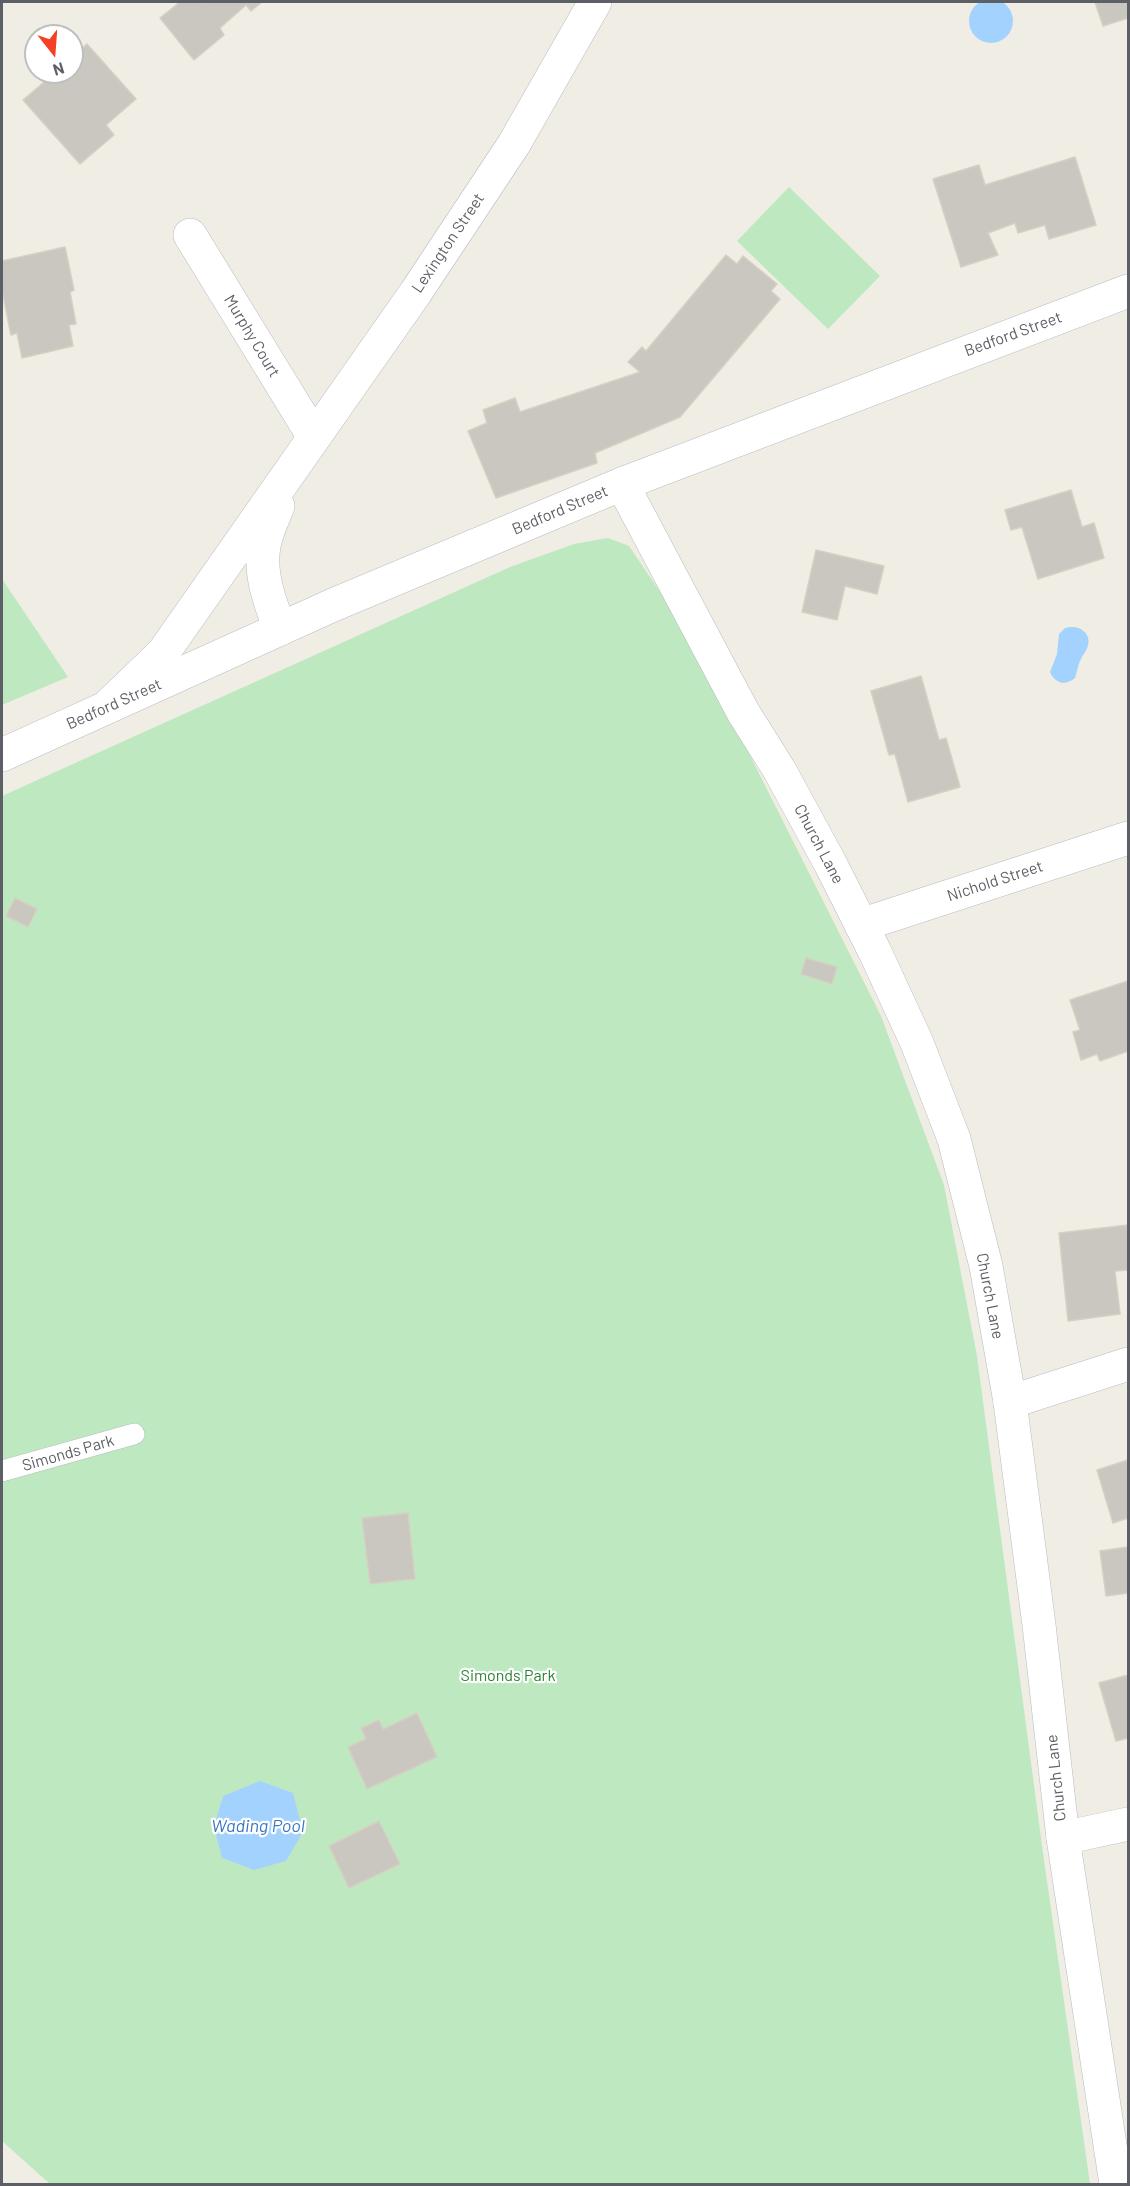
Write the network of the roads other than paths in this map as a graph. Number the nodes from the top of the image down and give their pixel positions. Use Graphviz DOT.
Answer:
graph roads {
  1 [pos="595,2"];
  2 [pos="190,235"];
  3 [pos="1128,291"];
  4 [pos="314,437"];
  5 [pos="288,476"];
  6 [pos="621,484"];
  7 [pos="280,629"];
  8 [pos="105,708"];
  9 [pos="2,755"];
  10 [pos="1128,838"];
  11 [pos="861,925"];
  12 [pos="1128,1364"];
  13 [pos="1010,1402"];
  14 [pos="134,1434"];
  15 [pos="2,1471"];
  16 [pos="1128,1824"];
  17 [pos="1063,1838"];
  18 [pos="1116,2184"];
  1 -- 4 [label="street, Lexington Street"];
  2 -- 4 [label="street, Murphy Court"];
  3 -- 6 [label="street, Bedford Street"];
  4 -- 5 [label="street, Lexington Street"];
  5 -- 7 [label="street, Lexington Street"];
  5 -- 8 [label="street, Lexington Street"];
  6 -- 7 [label="street, Bedford Street"];
  6 -- 11 [label="street, Church Lane"];
  7 -- 8 [label="street, Bedford Street"];
  8 -- 9 [label="street, Bedford Street"];
  10 -- 11 [label="street, Nichold Street"];
  11 -- 13 [label="street, Church Lane"];
  12 -- 13 [label="street"];
  13 -- 17 [label="street, Church Lane"];
  14 -- 15 [label="lane, Simonds Park"];
  16 -- 17 [label="street"];
  17 -- 18 [label="street, Church Lane"];
}
